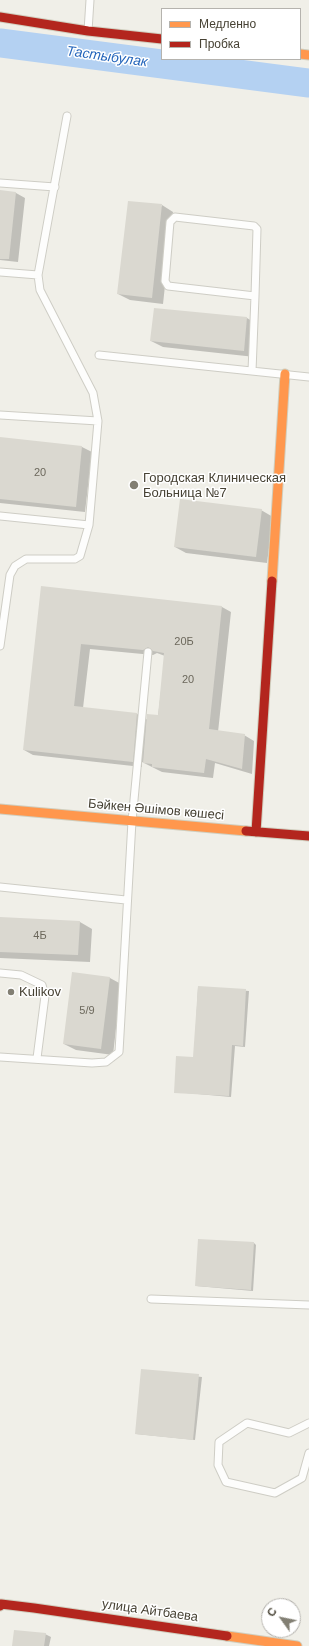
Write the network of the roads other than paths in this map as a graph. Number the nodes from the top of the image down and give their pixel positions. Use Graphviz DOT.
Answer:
graph roads {
  1 [pos="90,0"];
  2 [pos="0,17"];
  3 [pos="88,31"];
  4 [pos="161,39"];
  5 [pos="67,116"];
  6 [pos="0,183"];
  7 [pos="55,187"];
  8 [pos="0,272"];
  9 [pos="38,275"];
  10 [pos="255,296"];
  11 [pos="99,355"];
  12 [pos="252,371"];
  13 [pos="285,374"];
  14 [pos="309,377"];
  15 [pos="0,415"];
  16 [pos="98,421"];
  17 [pos="0,516"];
  18 [pos="89,525"];
  19 [pos="0,646"];
  20 [pos="148,652"];
  21 [pos="0,809"];
  22 [pos="132,821"];
  23 [pos="256,832"];
  24 [pos="309,836"];
  25 [pos="0,887"];
  26 [pos="126,900"];
  27 [pos="0,973"];
  28 [pos="0,1057"];
  29 [pos="37,1058"];
  30 [pos="151,1299"];
  31 [pos="309,1305"];
  32 [pos="309,1423"];
  33 [pos="309,1453"];
  34 [pos="0,1605"];
  35 [pos="297,1646"];
  1 -- 3 [label="lane"];
  2 -- 3 [label="street"];
  3 -- 4 [label="street"];
  5 -- 7 [label="lane"];
  6 -- 7 [label="lane"];
  7 -- 9 [label="lane"];
  8 -- 9 [label="lane"];
  9 -- 16 [label="lane"];
  10 -- 10 [label="lane"];
  10 -- 12 [label="lane"];
  11 -- 12 [label="lane"];
  12 -- 13 [label="lane"];
  13 -- 14 [label="lane"];
  13 -- 23 [label="street"];
  15 -- 16 [label="lane"];
  16 -- 18 [label="lane"];
  17 -- 18 [label="lane"];
  18 -- 19 [label="lane"];
  20 -- 22 [label="lane"];
  21 -- 22 [label="street, Бәйкен Әшімов көшесі"];
  22 -- 23 [label="street, Бәйкен Әшімов көшесі"];
  22 -- 26 [label="lane"];
  23 -- 24 [label="street, Бәйкен Әшімов көшесі"];
  25 -- 26 [label="lane"];
  26 -- 29 [label="lane"];
  27 -- 29 [label="lane"];
  28 -- 29 [label="lane"];
  30 -- 31 [label="lane"];
  32 -- 33 [label="lane"];
  34 -- 35 [label="street, улица Айтбаева"];
}
